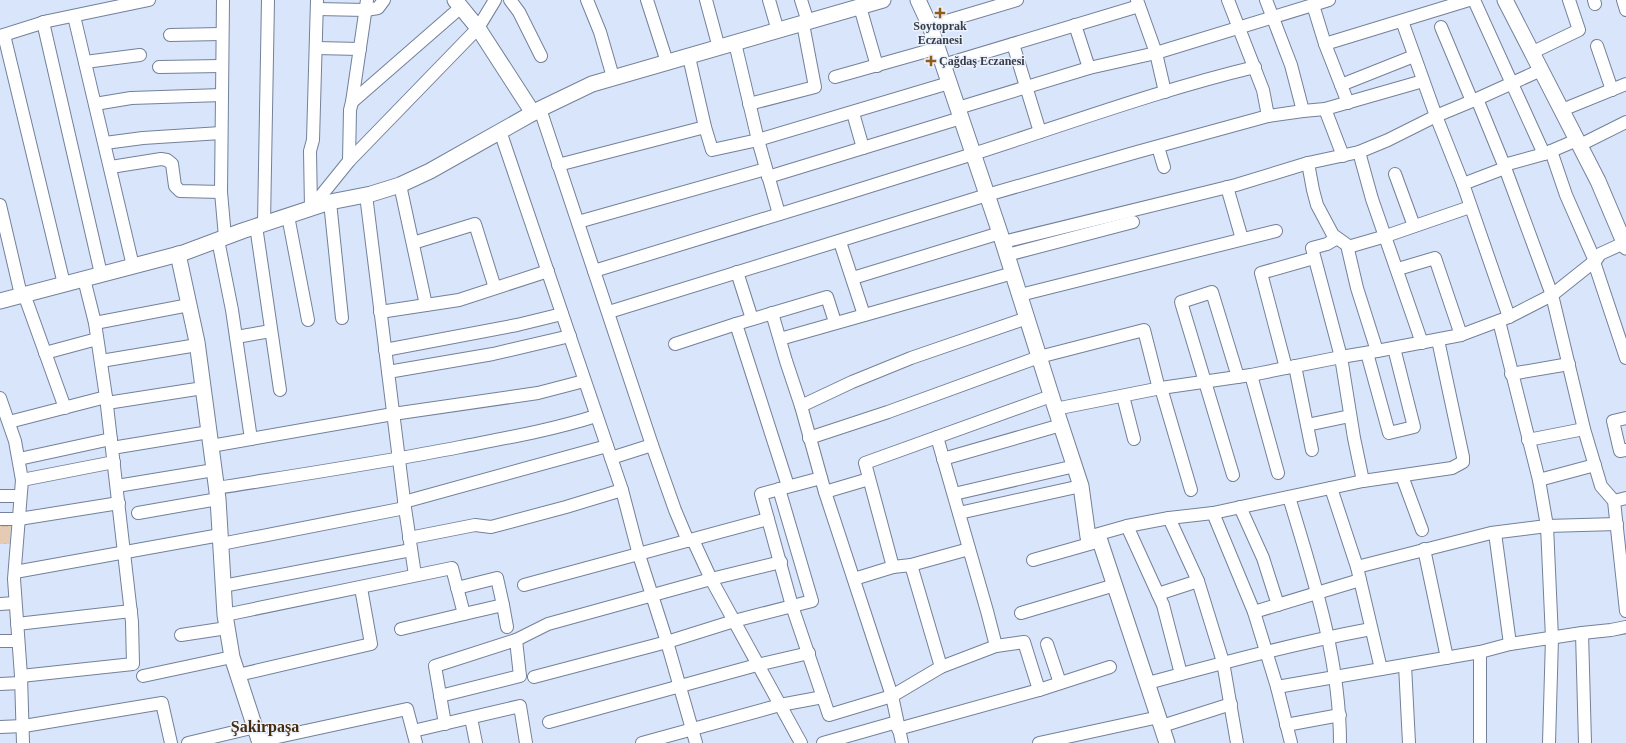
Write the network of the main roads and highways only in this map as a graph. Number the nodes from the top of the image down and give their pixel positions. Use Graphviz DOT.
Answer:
graph roads {
  1 [pos="883,0"];
  2 [pos="918,0"];
  3 [pos="1505,0"];
  4 [pos="458,4"];
  5 [pos="851,6"];
  6 [pos="536,111"];
  7 [pos="1625,240"];
  8 [pos="178,254"];
  9 [pos="0,300"];
  10 [pos="260,742"];
  11 [pos="1167,743"];
  1 -- 5 [label="main road"];
  2 -- 11 [label="main road"];
  3 -- 7 [label="main road"];
  4 -- 6 [label="main road"];
  5 -- 6 [label="main road"];
  6 -- 8 [label="main road"];
  8 -- 9 [label="main road"];
  8 -- 10 [label="main road"];
}
